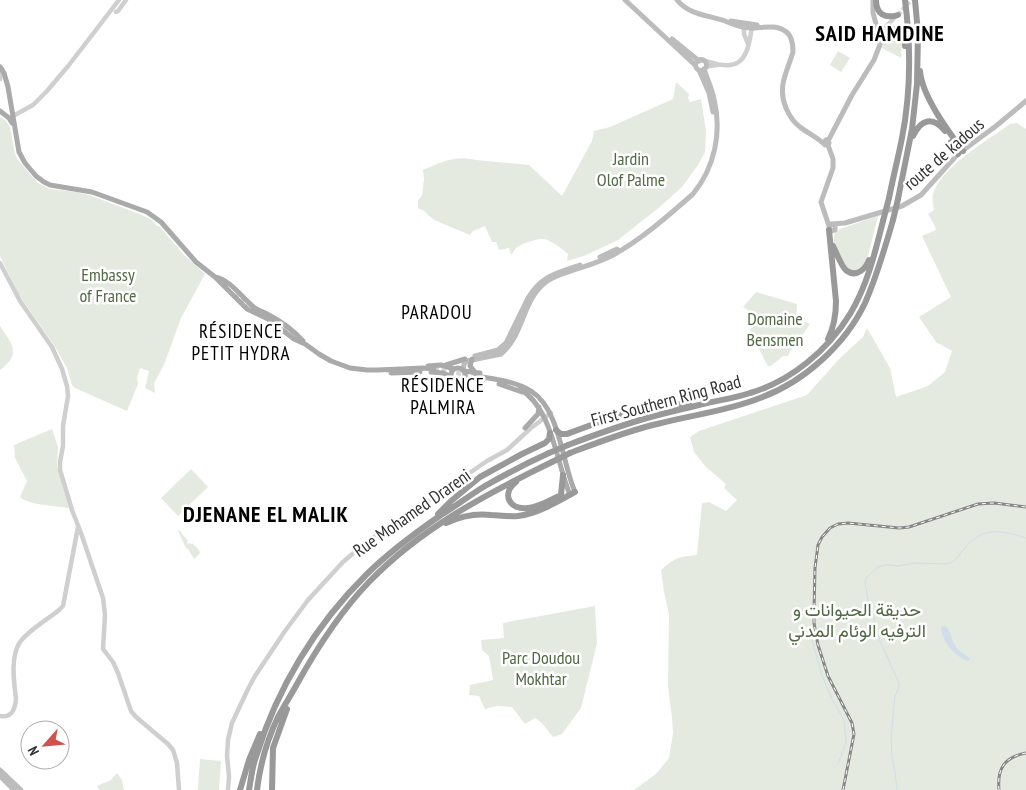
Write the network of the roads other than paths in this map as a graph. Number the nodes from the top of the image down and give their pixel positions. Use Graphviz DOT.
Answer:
graph roads {
  1 [pos="119,0"];
  2 [pos="126,0"];
  3 [pos="627,0"];
  4 [pos="677,0"];
  5 [pos="874,0"];
  6 [pos="915,0"];
  7 [pos="905,1"];
  8 [pos="114,10"];
  9 [pos="898,15"];
  10 [pos="743,27"];
  11 [pos="754,28"];
  12 [pos="881,32"];
  13 [pos="748,45"];
  14 [pos="917,46"];
  15 [pos="909,61"];
  16 [pos="698,62"];
  17 [pos="718,65"];
  18 [pos="1,68"];
  19 [pos="703,69"];
  20 [pos="0,79"];
  21 [pos="1026,101"];
  22 [pos="10,102"];
  23 [pos="0,110"];
  24 [pos="12,114"];
  25 [pos="14,126"];
  26 [pos="826,143"];
  27 [pos="961,153"];
  28 [pos="904,166"];
  29 [pos="883,221"];
  30 [pos="832,227"];
  31 [pos="0,263"];
  32 [pos="823,348"];
  33 [pos="468,358"];
  34 [pos="441,366"];
  35 [pos="434,369"];
  36 [pos="455,369"];
  37 [pos="378,370"];
  38 [pos="384,370"];
  39 [pos="463,370"];
  40 [pos="476,374"];
  41 [pos="450,376"];
  42 [pos="464,379"];
  43 [pos="530,393"];
  44 [pos="539,406"];
  45 [pos="695,406"];
  46 [pos="549,411"];
  47 [pos="544,416"];
  48 [pos="526,428"];
  49 [pos="553,431"];
  50 [pos="567,434"];
  51 [pos="555,439"];
  52 [pos="545,443"];
  53 [pos="502,452"];
  54 [pos="524,475"];
  55 [pos="563,475"];
  56 [pos="572,494"];
  57 [pos="562,496"];
  58 [pos="78,525"];
  59 [pos="430,526"];
  60 [pos="300,678"];
  61 [pos="275,706"];
  62 [pos="0,716"];
  63 [pos="0,770"];
  64 [pos="0,776"];
  65 [pos="14,790"];
  66 [pos="21,790"];
  67 [pos="179,790"];
  68 [pos="228,790"];
  69 [pos="240,790"];
  70 [pos="249,790"];
  71 [pos="257,790"];
  72 [pos="272,790"];
  1 -- 8 [label="street"];
  2 -- 8 [label="street"];
  3 -- 16 [label="main road"];
  4 -- 10 [label="main road"];
  5 -- 9 [label="highway"];
  5 -- 12 [label="main road"];
  6 -- 14 [label="highway, First Southern Ring Road"];
  7 -- 15 [label="highway, First Southern Ring Road"];
  8 -- 24 [label="street"];
  9 -- 12 [label="street"];
  10 -- 11 [label="main road"];
  10 -- 13 [label="street"];
  11 -- 13 [label="street"];
  11 -- 26 [label="main road"];
  12 -- 15 [label="highway"];
  12 -- 26 [label="main road"];
  13 -- 17 [label="street"];
  14 -- 27 [label="highway"];
  14 -- 28 [label="highway, First Southern Ring Road"];
  15 -- 29 [label="highway, First Southern Ring Road, bridge"];
  16 -- 17 [label="street"];
  16 -- 19 [label="main road"];
  16 -- 19 [label="main road"];
  17 -- 19 [label="street"];
  18 -- 20 [label="street"];
  18 -- 22 [label="main road"];
  19 -- 33 [label="main road"];
  21 -- 27 [label="main road, route de kadous"];
  22 -- 23 [label="main road"];
  22 -- 24 [label="main road"];
  23 -- 24 [label="main road"];
  23 -- 25 [label="main road"];
  24 -- 25 [label="main road"];
  25 -- 37 [label="main road"];
  26 -- 30 [label="main road"];
  27 -- 28 [label="highway"];
  27 -- 30 [label="main road, route de kadous"];
  28 -- 54 [label="highway, First Southern Ring Road, bridge"];
  29 -- 30 [label="highway"];
  29 -- 32 [label="highway, First Southern Ring Road"];
  30 -- 32 [label="highway"];
  31 -- 58 [label="street"];
  32 -- 45 [label="highway, First Southern Ring Road"];
  33 -- 34 [label="main road"];
  33 -- 36 [label="main road"];
  33 -- 39 [label="main road"];
  33 -- 40 [label="main road"];
  34 -- 36 [label="main road"];
  34 -- 38 [label="main road"];
  35 -- 38 [label="main road"];
  36 -- 39 [label="main road"];
  36 -- 41 [label="main road"];
  37 -- 38 [label="main road"];
  37 -- 41 [label="main road"];
  39 -- 40 [label="main road"];
  39 -- 42 [label="main road"];
  40 -- 43 [label="main road"];
  40 -- 43 [label="main road"];
  41 -- 42 [label="main road"];
  42 -- 43 [label="main road"];
  43 -- 44 [label="main road"];
  43 -- 46 [label="main road"];
  44 -- 47 [label="main road"];
  44 -- 48 [label="main road"];
  45 -- 50 [label="highway"];
  45 -- 59 [label="highway, First Southern Ring Road, bridge"];
  46 -- 47 [label="street"];
  46 -- 49 [label="main road"];
  47 -- 48 [label="street"];
  47 -- 49 [label="main road"];
  47 -- 53 [label="street"];
  48 -- 53 [label="street"];
  49 -- 50 [label="highway"];
  49 -- 51 [label="main road"];
  49 -- 52 [label="highway"];
  50 -- 51 [label="highway"];
  51 -- 52 [label="highway"];
  51 -- 55 [label="main road"];
  51 -- 56 [label="main road"];
  52 -- 59 [label="highway"];
  53 -- 68 [label="street, Rue Mohamed Drareni"];
  54 -- 57 [label="highway"];
  54 -- 59 [label="highway, First Southern Ring Road"];
  55 -- 56 [label="main road"];
  55 -- 57 [label="highway"];
  56 -- 57 [label="highway"];
  57 -- 59 [label="highway"];
  58 -- 62 [label="street"];
  58 -- 67 [label="street"];
  59 -- 60 [label="highway, First Southern Ring Road"];
  59 -- 61 [label="highway, First Southern Ring Road"];
  60 -- 71 [label="highway, First Southern Ring Road"];
  60 -- 72 [label="highway"];
  61 -- 69 [label="highway"];
  61 -- 70 [label="highway, First Southern Ring Road"];
  63 -- 66 [label="main road"];
  64 -- 65 [label="main road"];
}
